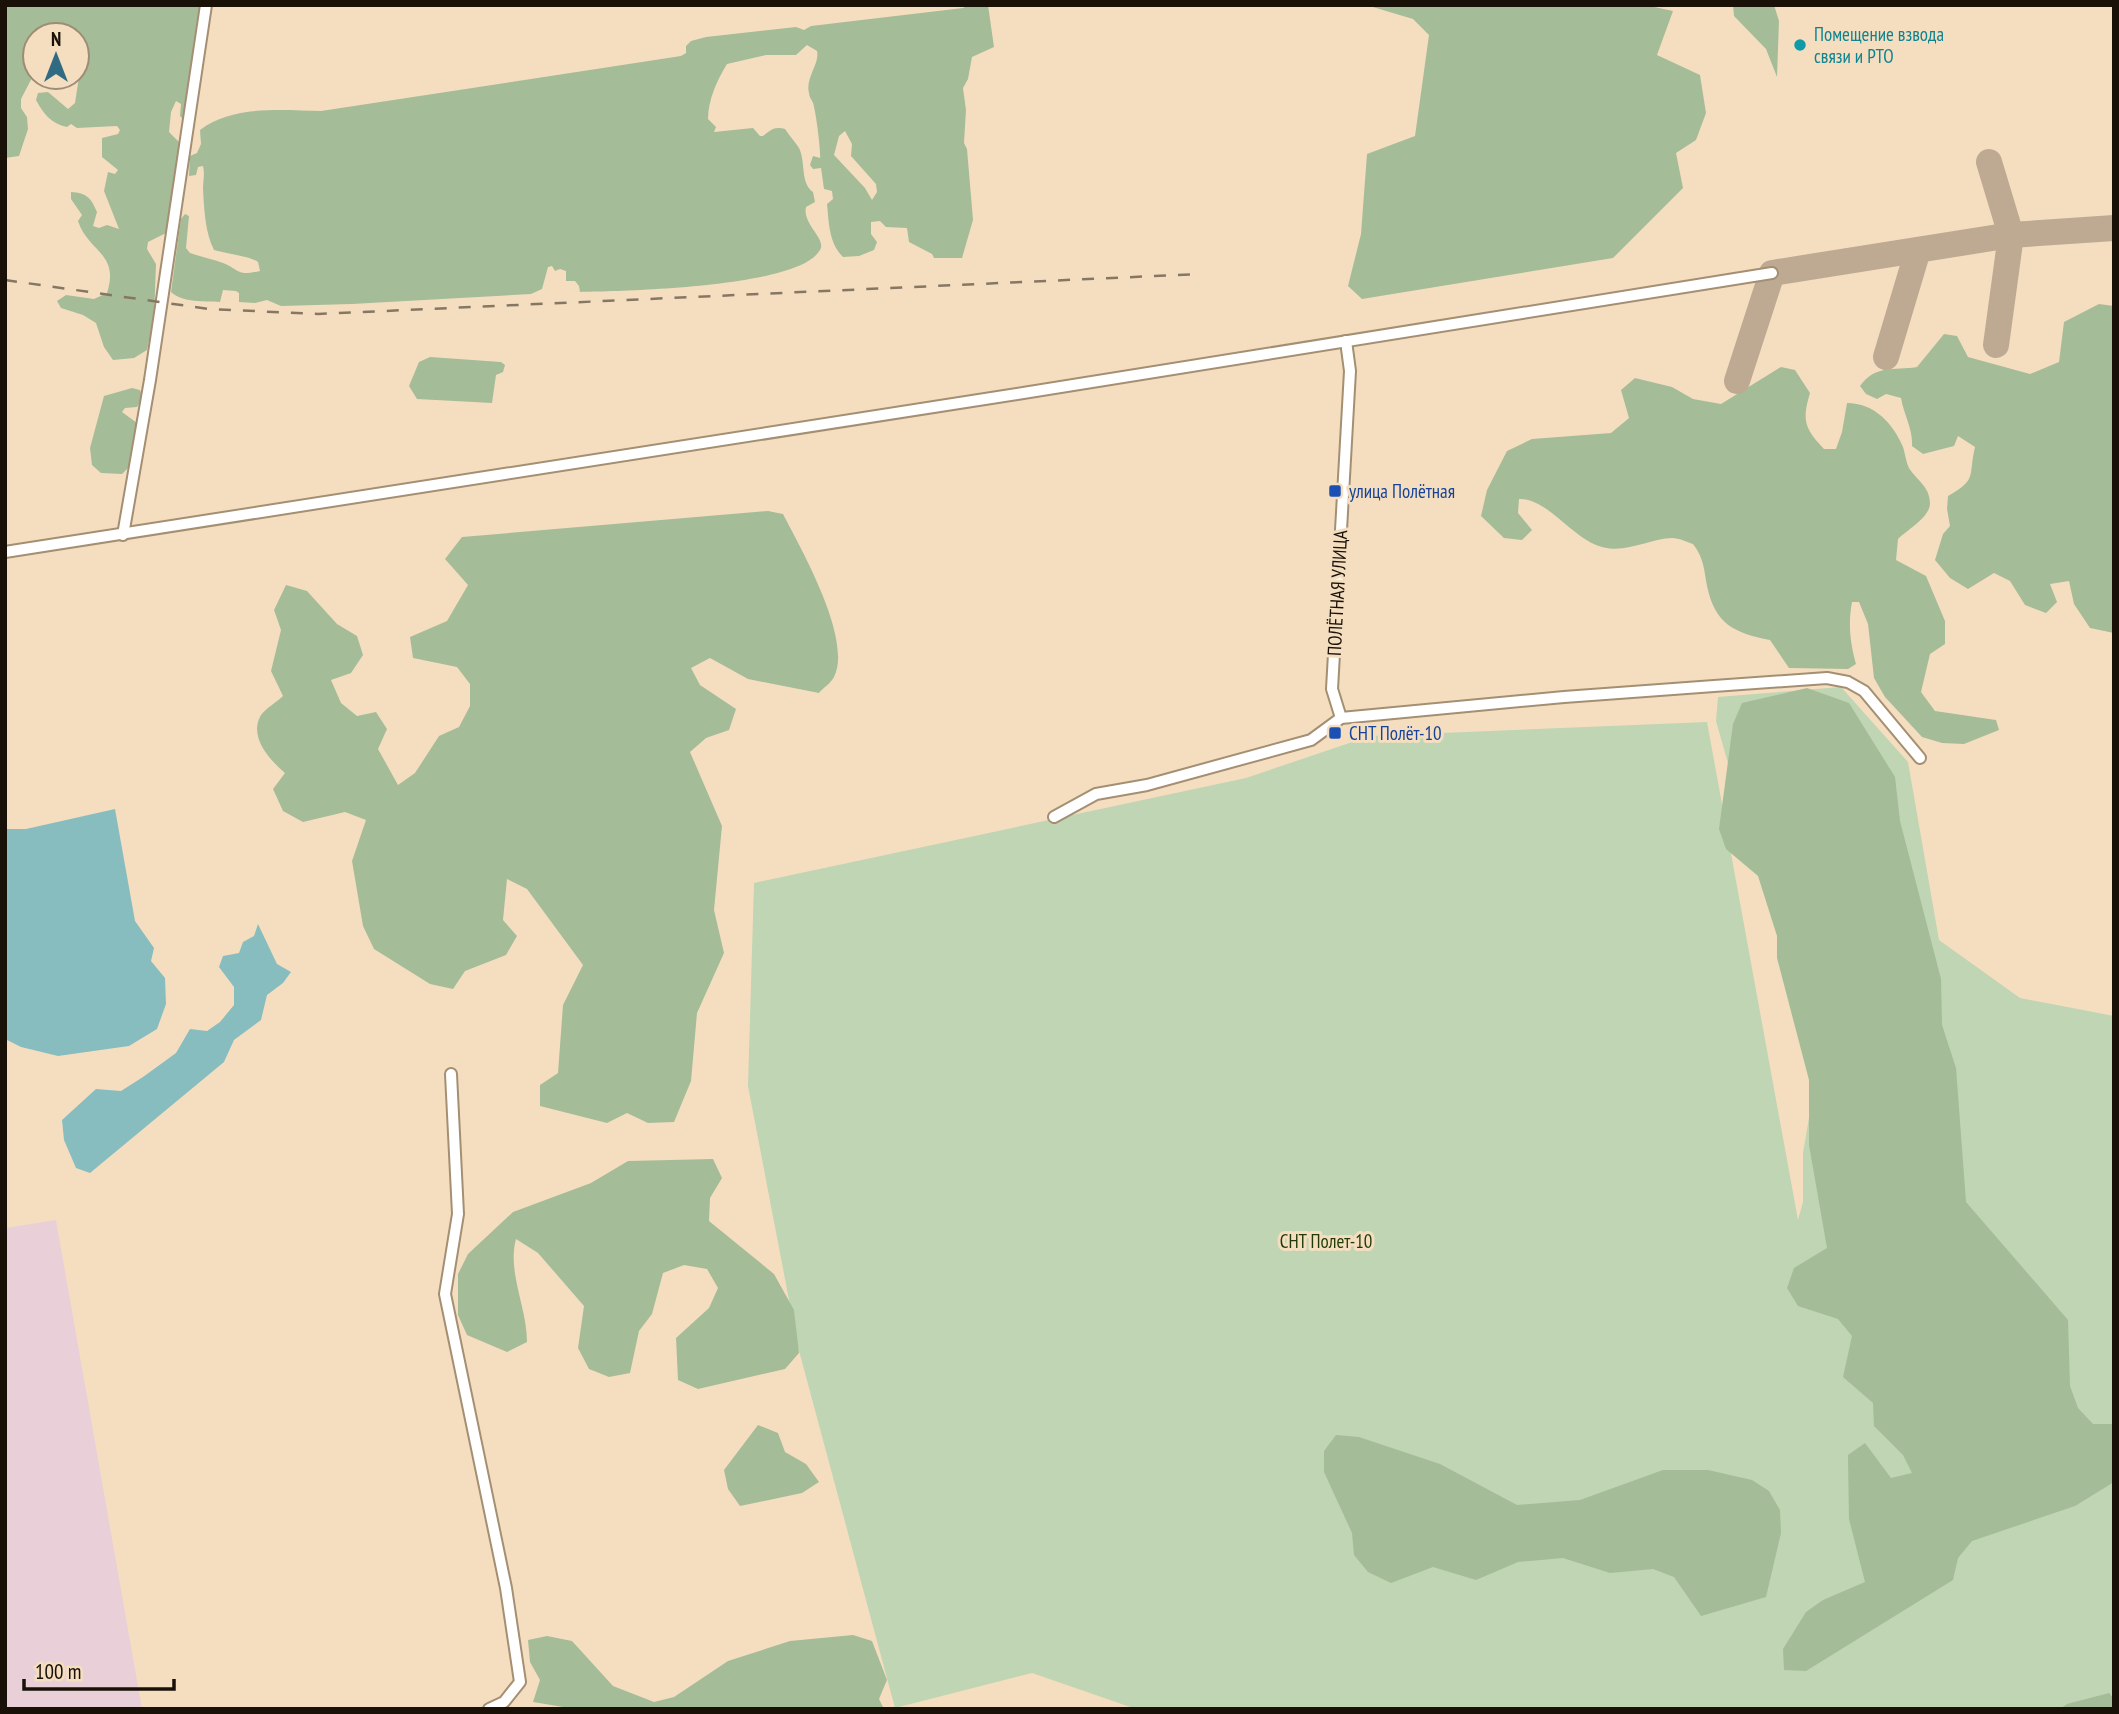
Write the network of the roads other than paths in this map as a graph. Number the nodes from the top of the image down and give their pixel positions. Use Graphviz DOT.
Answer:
graph roads {
  1 [pos="206,5"];
  2 [pos="1772,273"];
  3 [pos="1346,341"];
  4 [pos="123,534"];
  5 [pos="5,552"];
  6 [pos="1341,718"];
  7 [pos="1920,758"];
  8 [pos="1054,817"];
  9 [pos="451,1074"];
  10 [pos="489,1709"];
  1 -- 4 [label="street"];
  2 -- 3 [label="street"];
  3 -- 4 [label="street"];
  3 -- 6 [label="street, ПОЛЁТНАЯ УЛИЦА"];
  4 -- 5 [label="street"];
  6 -- 7 [label="street"];
  6 -- 8 [label="street"];
  9 -- 10 [label="street"];
}
